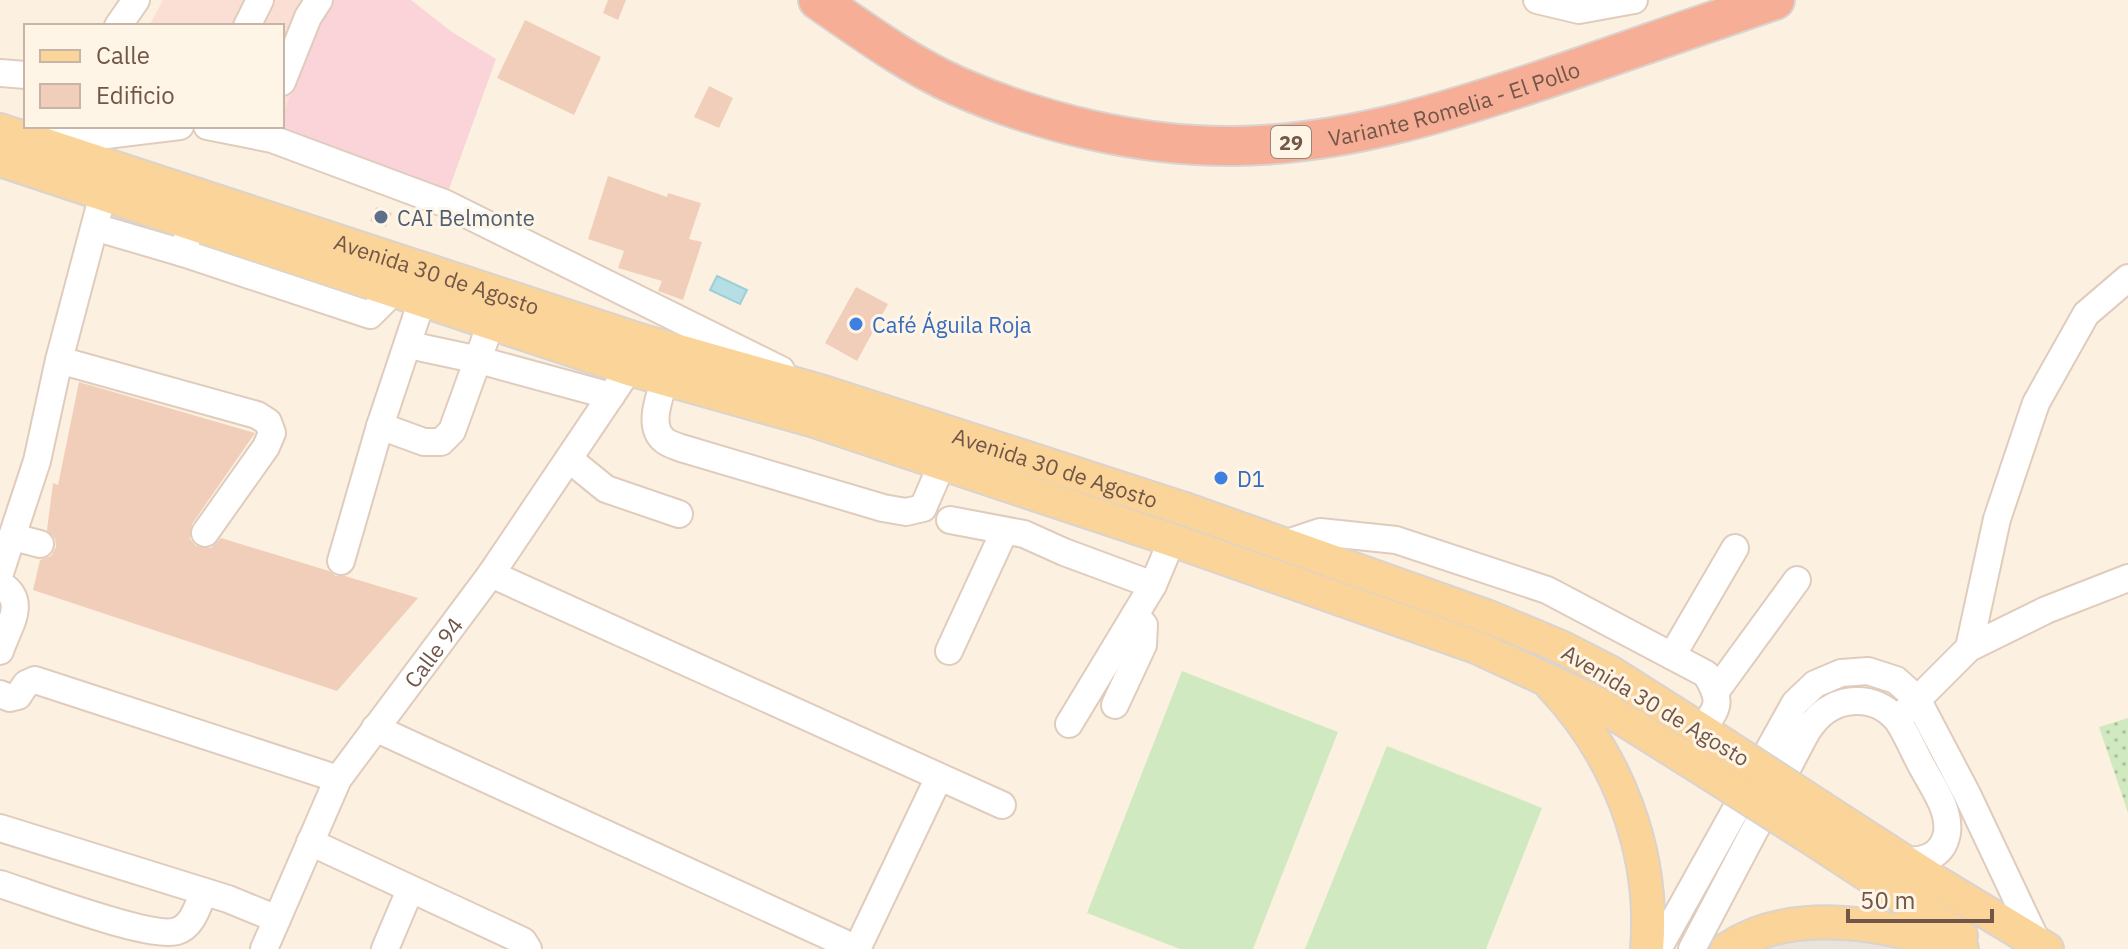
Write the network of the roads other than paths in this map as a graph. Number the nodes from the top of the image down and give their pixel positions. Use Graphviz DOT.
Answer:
graph roads {
  1 [pos="136,0"];
  2 [pos="260,0"];
  3 [pos="319,0"];
  4 [pos="818,0"];
  5 [pos="858,0"];
  6 [pos="1537,0"];
  7 [pos="1634,0"];
  8 [pos="1716,0"];
  9 [pos="1775,0"];
  10 [pos="119,24"];
  11 [pos="248,24"];
  12 [pos="0,73"];
  13 [pos="24,75"];
  14 [pos="284,77"];
  15 [pos="147,128"];
  16 [pos="229,128"];
  17 [pos="272,132"];
  18 [pos="66,133"];
  19 [pos="14,135"];
  20 [pos="0,160"];
  21 [pos="103,194"];
  22 [pos="108,231"];
  23 [pos="187,238"];
  24 [pos="2128,278"];
  25 [pos="408,295"];
  26 [pos="491,323"];
  27 [pos="409,345"];
  28 [pos="59,360"];
  29 [pos="479,360"];
  30 [pos="629,369"];
  31 [pos="665,379"];
  32 [pos="824,392"];
  33 [pos="611,396"];
  34 [pos="380,426"];
  35 [pos="569,459"];
  36 [pos="942,464"];
  37 [pos="1036,495"];
  38 [pos="679,514"];
  39 [pos="950,520"];
  40 [pos="205,533"];
  41 [pos="1014,533"];
  42 [pos="13,537"];
  43 [pos="1172,540"];
  44 [pos="40,544"];
  45 [pos="1284,544"];
  46 [pos="1735,548"];
  47 [pos="341,561"];
  48 [pos="0,573"];
  49 [pos="491,574"];
  50 [pos="2128,578"];
  51 [pos="1797,580"];
  52 [pos="0,584"];
  53 [pos="1153,585"];
  54 [pos="1135,615"];
  55 [pos="1969,648"];
  56 [pos="0,651"];
  57 [pos="949,651"];
  58 [pos="1672,656"];
  59 [pos="1544,678"];
  60 [pos="1716,691"];
  61 [pos="0,694"];
  62 [pos="1917,699"];
  63 [pos="1115,705"];
  64 [pos="1897,720"];
  65 [pos="1069,724"];
  66 [pos="375,728"];
  67 [pos="1712,737"];
  68 [pos="939,777"];
  69 [pos="338,779"];
  70 [pos="1002,805"];
  71 [pos="0,828"];
  72 [pos="310,842"];
  73 [pos="1900,859"];
  74 [pos="0,884"];
  75 [pos="410,890"];
  76 [pos="204,892"];
  77 [pos="277,919"];
  78 [pos="2043,946"];
  79 [pos="264,949"];
  80 [pos="385,949"];
  81 [pos="528,949"];
  82 [pos="857,949"];
  83 [pos="1647,949"];
  84 [pos="1658,949"];
  85 [pos="1692,949"];
  86 [pos="1727,949"];
  87 [pos="1962,949"];
  88 [pos="1982,949"];
  1 -- 10 [label="street"];
  2 -- 11 [label="street"];
  3 -- 14 [label="street"];
  4 -- 9 [label="highway, Variante Romelia - El Pollo / 29"];
  5 -- 8 [label="highway, Variante Romelia - El Pollo / 29"];
  6 -- 7 [label="street"];
  12 -- 13 [label="street"];
  15 -- 18 [label="street"];
  16 -- 17 [label="street"];
  17 -- 32 [label="street"];
  18 -- 19 [label="street"];
  19 -- 32 [label="main road, Avenida 30 de Agosto"];
  20 -- 21 [label="main road, Avenida 30 de Agosto"];
  21 -- 23 [label="main road, Avenida 30 de Agosto"];
  21 -- 28 [label="street"];
  22 -- 23 [label="street"];
  23 -- 25 [label="main road, Avenida 30 de Agosto"];
  24 -- 55 [label="street"];
  25 -- 26 [label="main road, Avenida 30 de Agosto"];
  25 -- 27 [label="street"];
  26 -- 29 [label="street"];
  26 -- 30 [label="main road, Avenida 30 de Agosto"];
  27 -- 29 [label="street"];
  27 -- 34 [label="street"];
  28 -- 40 [label="street"];
  28 -- 42 [label="street"];
  29 -- 33 [label="street"];
  29 -- 34 [label="street"];
  30 -- 31 [label="main road, Avenida 30 de Agosto"];
  30 -- 33 [label="street, Calle 94"];
  31 -- 36 [label="main road, Avenida 30 de Agosto"];
  31 -- 36 [label="street"];
  32 -- 45 [label="main road, Avenida 30 de Agosto"];
  33 -- 35 [label="street, Calle 94"];
  34 -- 47 [label="street"];
  35 -- 38 [label="street"];
  35 -- 49 [label="street, Calle 94"];
  36 -- 37 [label="main road, Avenida 30 de Agosto"];
  37 -- 41 [label="street"];
  37 -- 43 [label="main road, Avenida 30 de Agosto"];
  39 -- 41 [label="street"];
  41 -- 53 [label="street"];
  41 -- 57 [label="street"];
  42 -- 44 [label="street"];
  42 -- 48 [label="street"];
  43 -- 53 [label="street"];
  43 -- 59 [label="main road, Avenida 30 de Agosto"];
  45 -- 58 [label="street"];
  45 -- 67 [label="main road, Avenida 30 de Agosto"];
  46 -- 58 [label="street"];
  49 -- 66 [label="street, Calle 94"];
  49 -- 68 [label="street"];
  50 -- 55 [label="street"];
  51 -- 60 [label="street"];
  52 -- 56 [label="street"];
  53 -- 54 [label="street"];
  54 -- 63 [label="street"];
  54 -- 65 [label="street"];
  55 -- 62 [label="street"];
  58 -- 60 [label="street"];
  59 -- 83 [label="main road"];
  59 -- 88 [label="main road, Avenida 30 de Agosto, bridge"];
  60 -- 67 [label="street"];
  61 -- 69 [label="street"];
  62 -- 64 [label="street"];
  62 -- 78 [label="street"];
  62 -- 84 [label="street"];
  64 -- 73 [label="street"];
  64 -- 85 [label="street"];
  66 -- 69 [label="street, Calle 94"];
  66 -- 82 [label="street"];
  67 -- 73 [label="main road, Avenida 30 de Agosto, bridge"];
  68 -- 70 [label="street"];
  68 -- 82 [label="street"];
  69 -- 72 [label="street, Calle 94"];
  71 -- 76 [label="street"];
  72 -- 75 [label="street"];
  72 -- 77 [label="street, Calle 94"];
  73 -- 78 [label="main road, Avenida 30 de Agosto"];
  74 -- 76 [label="street"];
  75 -- 80 [label="street"];
  75 -- 81 [label="street"];
  76 -- 77 [label="street"];
  77 -- 79 [label="street, Calle 94"];
  86 -- 87 [label="main road"];
}
